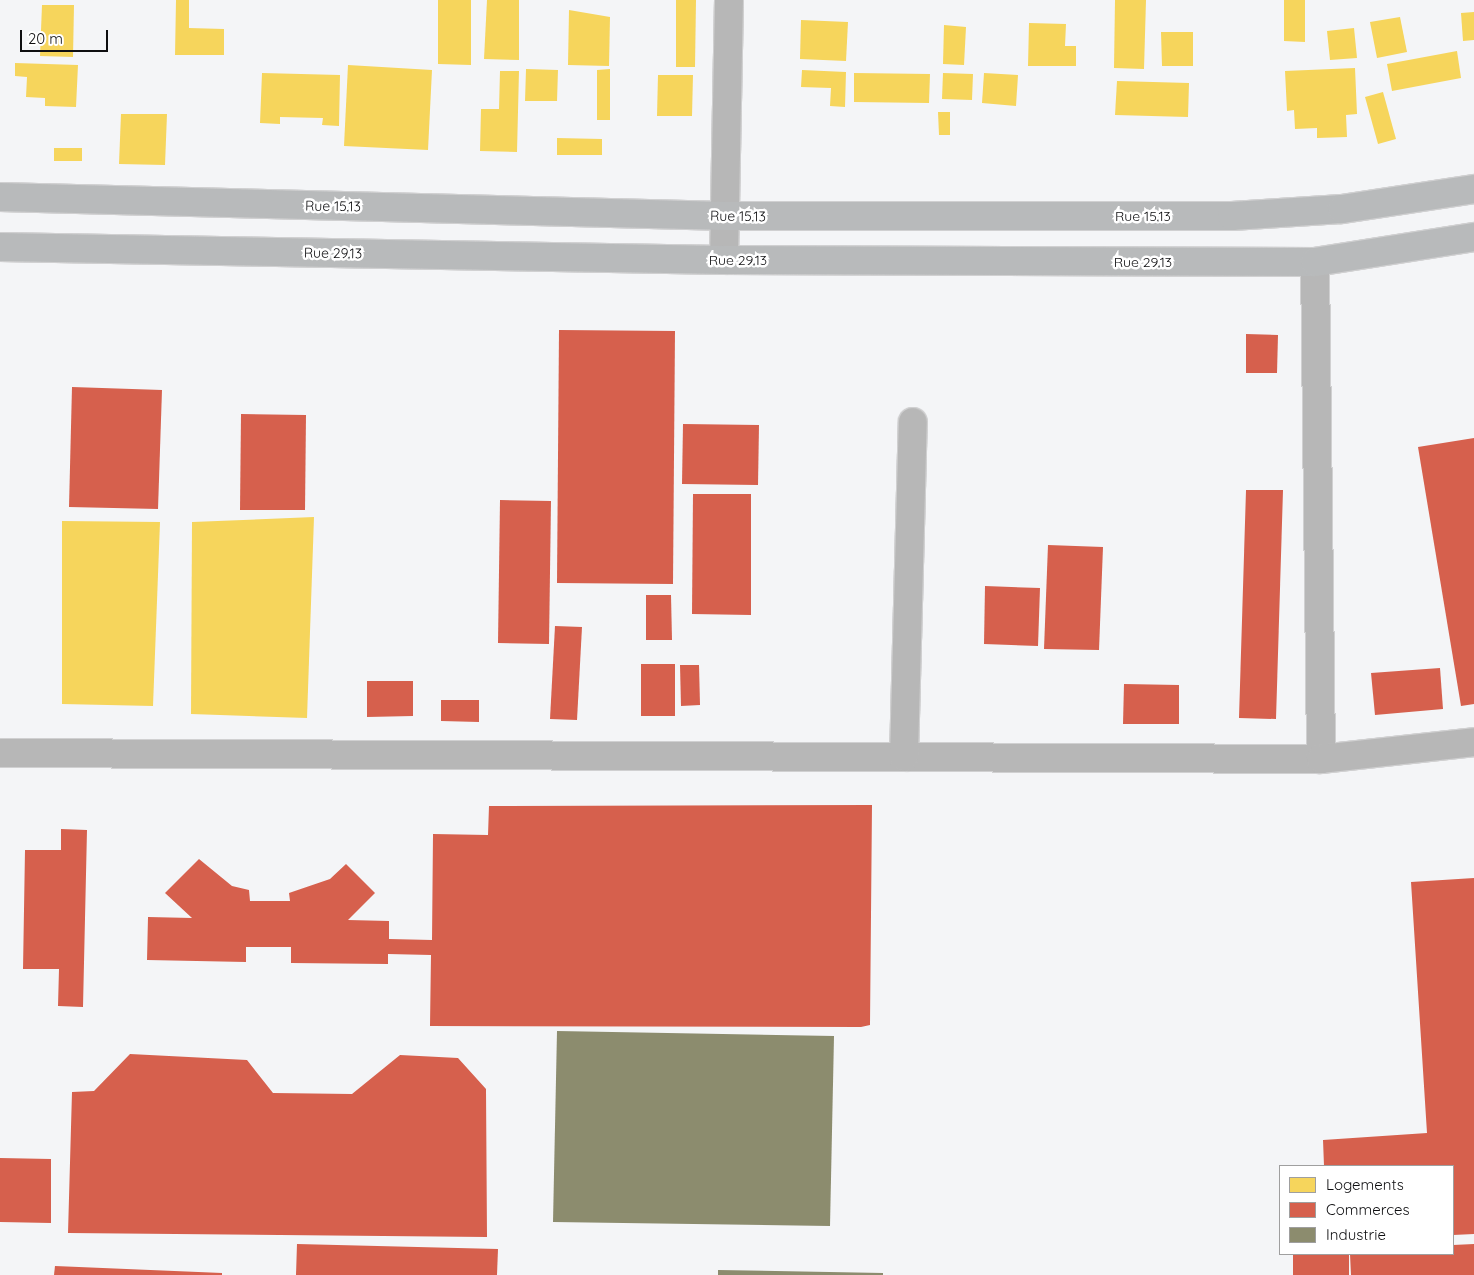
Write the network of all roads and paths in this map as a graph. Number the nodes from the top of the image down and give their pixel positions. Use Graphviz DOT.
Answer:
graph roads {
  1 [pos="729,0"];
  2 [pos="1474,188"];
  3 [pos="0,197"];
  4 [pos="726,216"];
  5 [pos="1474,237"];
  6 [pos="0,247"];
  7 [pos="724,260"];
  8 [pos="1315,262"];
  9 [pos="914,422"];
  10 [pos="1474,742"];
  11 [pos="0,753"];
  12 [pos="904,757"];
  13 [pos="1321,759"];
  1 -- 4 [label="street"];
  2 -- 4 [label="main road, Rue 15.13"];
  3 -- 4 [label="main road, Rue 15.13"];
  4 -- 7 [label="street"];
  5 -- 8 [label="main road, Rue 29.13"];
  6 -- 7 [label="main road, Rue 29.13"];
  7 -- 8 [label="main road, Rue 29.13"];
  8 -- 13 [label="street"];
  9 -- 12 [label="street"];
  10 -- 13 [label="street"];
  11 -- 12 [label="street"];
  12 -- 13 [label="street"];
}
